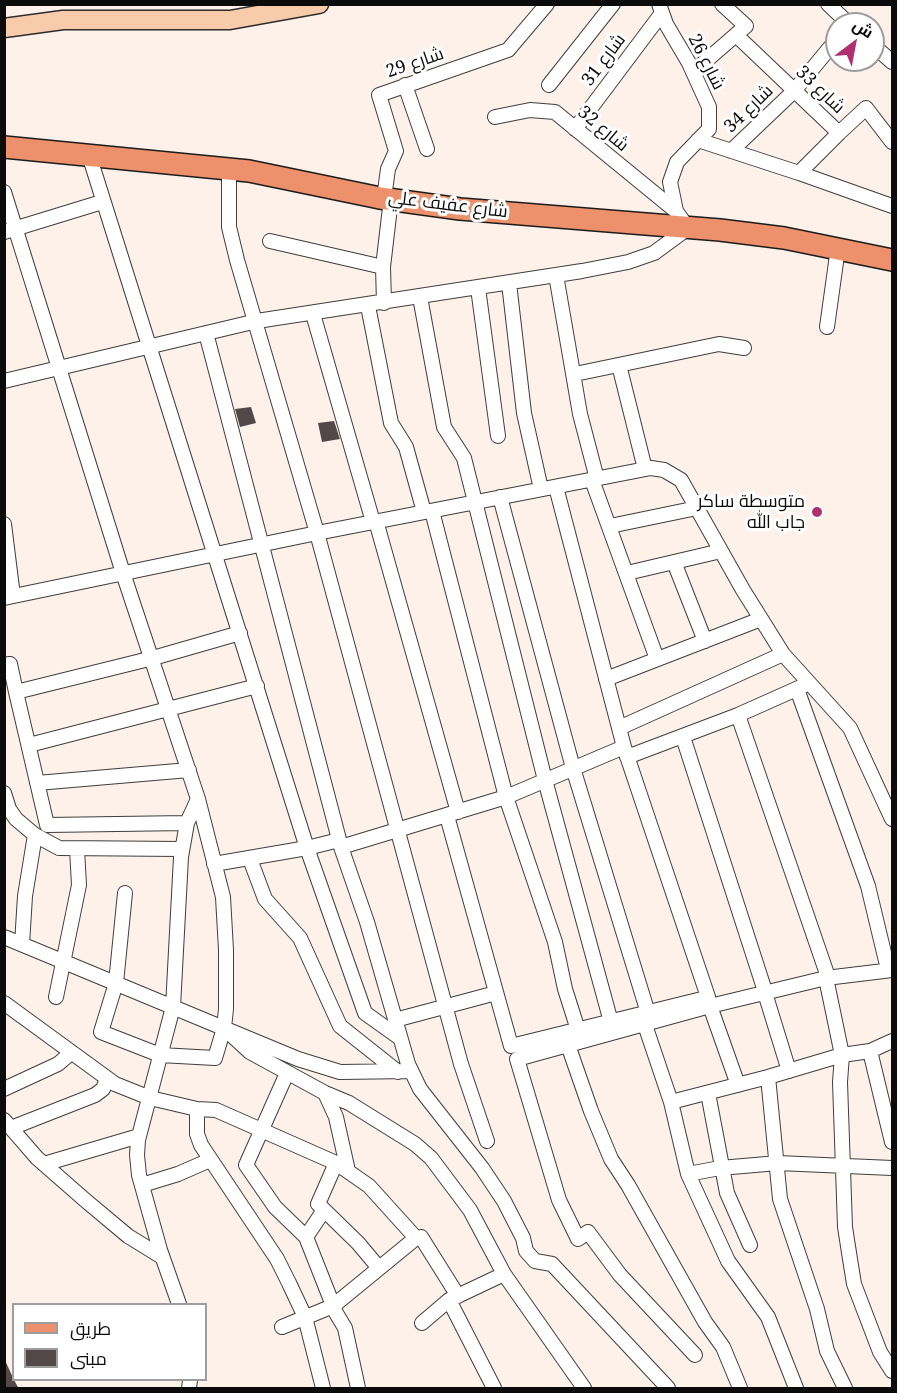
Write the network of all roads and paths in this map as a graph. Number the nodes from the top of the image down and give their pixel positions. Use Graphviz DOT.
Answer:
graph roads {
  1 [pos="548,4"];
  2 [pos="614,4"];
  3 [pos="722,4"];
  4 [pos="318,5"];
  5 [pos="661,9"];
  6 [pos="4,28"];
  7 [pos="736,35"];
  8 [pos="825,54"];
  9 [pos="693,72"];
  10 [pos="405,85"];
  11 [pos="549,85"];
  12 [pos="794,91"];
  13 [pos="495,117"];
  14 [pos="575,129"];
  15 [pos="839,133"];
  16 [pos="698,140"];
  17 [pos="892,142"];
  18 [pos="4,147"];
  19 [pos="427,149"];
  20 [pos="731,151"];
  21 [pos="89,155"];
  22 [pos="229,169"];
  23 [pos="800,173"];
  24 [pos="4,192"];
  25 [pos="388,199"];
  26 [pos="102,202"];
  27 [pos="892,206"];
  28 [pos="682,220"];
  29 [pos="10,230"];
  30 [pos="270,241"];
  31 [pos="838,248"];
  32 [pos="892,260"];
  33 [pos="383,267"];
  34 [pos="556,275"];
  35 [pos="508,283"];
  36 [pos="478,288"];
  37 [pos="420,297"];
  38 [pos="384,303"];
  39 [pos="368,306"];
  40 [pos="313,314"];
  41 [pos="257,321"];
  42 [pos="827,327"];
  43 [pos="206,333"];
  44 [pos="149,346"];
  45 [pos="744,348"];
  46 [pos="619,365"];
  47 [pos="60,367"];
  48 [pos="575,374"];
  49 [pos="4,381"];
  50 [pos="498,436"];
  51 [pos="645,469"];
  52 [pos="594,479"];
  53 [pos="556,487"];
  54 [pos="542,489"];
  55 [pos="500,497"];
  56 [pos="474,502"];
  57 [pos="697,508"];
  58 [pos="428,511"];
  59 [pos="374,522"];
  60 [pos="4,524"];
  61 [pos="610,526"];
  62 [pos="317,533"];
  63 [pos="262,544"];
  64 [pos="721,551"];
  65 [pos="216,554"];
  66 [pos="674,562"];
  67 [pos="123,573"];
  68 [pos="627,573"];
  69 [pos="9,597"];
  70 [pos="761,619"];
  71 [pos="240,633"];
  72 [pos="705,640"];
  73 [pos="783,654"];
  74 [pos="153,658"];
  75 [pos="657,659"];
  76 [pos="4,665"];
  77 [pos="606,679"];
  78 [pos="257,686"];
  79 [pos="802,686"];
  80 [pos="16,692"];
  81 [pos="169,708"];
  82 [pos="738,715"];
  83 [pos="619,728"];
  84 [pos="683,737"];
  85 [pos="29,745"];
  86 [pos="626,752"];
  87 [pos="573,768"];
  88 [pos="189,770"];
  89 [pos="544,780"];
  90 [pos="37,783"];
  91 [pos="4,793"];
  92 [pos="506,797"];
  93 [pos="198,799"];
  94 [pos="452,814"];
  95 [pos="892,819"];
  96 [pos="187,823"];
  97 [pos="399,828"];
  98 [pos="35,835"];
  99 [pos="340,843"];
  100 [pos="307,848"];
  101 [pos="77,849"];
  102 [pos="183,849"];
  103 [pos="250,858"];
  104 [pos="214,864"];
  105 [pos="125,893"];
  106 [pos="4,937"];
  107 [pos="22,944"];
  108 [pos="65,961"];
  109 [pos="890,964"];
  110 [pos="826,975"];
  111 [pos="116,983"];
  112 [pos="764,989"];
  113 [pos="496,993"];
  114 [pos="56,997"];
  115 [pos="709,1002"];
  116 [pos="4,1003"];
  117 [pos="173,1007"];
  118 [pos="446,1007"];
  119 [pos="646,1019"];
  120 [pos="395,1020"];
  121 [pos="611,1022"];
  122 [pos="224,1028"];
  123 [pos="578,1030"];
  124 [pos="400,1038"];
  125 [pos="892,1041"];
  126 [pos="568,1045"];
  127 [pos="870,1051"];
  128 [pos="71,1053"];
  129 [pos="160,1055"];
  130 [pos="842,1055"];
  131 [pos="405,1071"];
  132 [pos="789,1071"];
  133 [pos="287,1073"];
  134 [pos="768,1077"];
  135 [pos="107,1079"];
  136 [pos="738,1085"];
  137 [pos="4,1089"];
  138 [pos="325,1093"];
  139 [pos="708,1093"];
  140 [pos="150,1098"];
  141 [pos="671,1102"];
  142 [pos="197,1109"];
  143 [pos="8,1124"];
  144 [pos="262,1132"];
  145 [pos="139,1136"];
  146 [pos="487,1141"];
  147 [pos="892,1142"];
  148 [pos="210,1160"];
  149 [pos="336,1163"];
  150 [pos="44,1164"];
  151 [pos="778,1164"];
  152 [pos="844,1166"];
  153 [pos="720,1168"];
  154 [pos="892,1168"];
  155 [pos="348,1171"];
  156 [pos="688,1174"];
  157 [pos="142,1185"];
  158 [pos="324,1210"];
  159 [pos="306,1236"];
  160 [pos="416,1238"];
  161 [pos="750,1245"];
  162 [pos="162,1257"];
  163 [pos="379,1268"];
  164 [pos="504,1274"];
  165 [pos="453,1298"];
  166 [pos="178,1303"];
  167 [pos="333,1305"];
  168 [pos="305,1317"];
  169 [pos="422,1323"];
  170 [pos="282,1327"];
  171 [pos="695,1355"];
  172 [pos="891,1364"];
  173 [pos="323,1389"];
  174 [pos="358,1389"];
  175 [pos="494,1389"];
  176 [pos="584,1389"];
  177 [pos="668,1389"];
  178 [pos="740,1389"];
  179 [pos="796,1389"];
  180 [pos="845,1389"];
  1 -- 10 [label="street, شارع 29"];
  2 -- 11 [label="street"];
  3 -- 7 [label="street"];
  4 -- 6 [label="street"];
  5 -- 9 [label="street, شارع 26"];
  5 -- 14 [label="street, شارع 31"];
  7 -- 9 [label="street"];
  7 -- 12 [label="street, شارع 33"];
  8 -- 12 [label="street, شارع 34"];
  9 -- 16 [label="street, شارع 26"];
  10 -- 19 [label="street"];
  10 -- 25 [label="street, شارع 29"];
  12 -- 15 [label="street, شارع 33"];
  12 -- 20 [label="street, شارع 34"];
  13 -- 14 [label="street, شارع 32"];
  14 -- 28 [label="street, شارع 32"];
  15 -- 17 [label="street"];
  15 -- 23 [label="street, شارع 33"];
  16 -- 20 [label="street"];
  16 -- 28 [label="street, شارع 26"];
  18 -- 21 [label="main road, شارع عفيف علي"];
  20 -- 23 [label="street"];
  21 -- 22 [label="main road, شارع عفيف علي"];
  21 -- 26 [label="street"];
  22 -- 25 [label="main road, شارع عفيف علي"];
  22 -- 41 [label="street"];
  23 -- 27 [label="street"];
  24 -- 29 [label="street"];
  25 -- 28 [label="main road, شارع عفيف علي"];
  25 -- 33 [label="street"];
  26 -- 29 [label="street"];
  26 -- 44 [label="street"];
  28 -- 31 [label="main road, شارع عفيف علي"];
  28 -- 34 [label="street"];
  29 -- 47 [label="street"];
  30 -- 33 [label="street"];
  31 -- 32 [label="main road, شارع عفيف علي"];
  31 -- 42 [label="street"];
  33 -- 38 [label="street"];
  34 -- 35 [label="street"];
  34 -- 48 [label="street"];
  35 -- 36 [label="street"];
  35 -- 54 [label="street"];
  36 -- 37 [label="street"];
  36 -- 50 [label="street"];
  37 -- 38 [label="street"];
  37 -- 56 [label="street"];
  38 -- 39 [label="street"];
  39 -- 40 [label="street"];
  39 -- 58 [label="street"];
  40 -- 41 [label="street"];
  40 -- 59 [label="street"];
  41 -- 43 [label="street"];
  41 -- 62 [label="street"];
  43 -- 44 [label="street"];
  43 -- 63 [label="street"];
  44 -- 47 [label="street"];
  44 -- 65 [label="street"];
  45 -- 46 [label="street"];
  46 -- 48 [label="street"];
  46 -- 51 [label="street"];
  47 -- 49 [label="street"];
  47 -- 67 [label="street"];
  48 -- 52 [label="street"];
  51 -- 52 [label="street"];
  51 -- 57 [label="street"];
  52 -- 53 [label="street"];
  52 -- 61 [label="street"];
  53 -- 54 [label="street"];
  53 -- 77 [label="street"];
  54 -- 55 [label="street"];
  55 -- 56 [label="street"];
  55 -- 87 [label="street"];
  56 -- 58 [label="street"];
  56 -- 89 [label="street"];
  57 -- 61 [label="street"];
  57 -- 64 [label="street"];
  58 -- 59 [label="street"];
  58 -- 92 [label="street"];
  59 -- 62 [label="street"];
  59 -- 94 [label="street"];
  60 -- 69 [label="street"];
  61 -- 68 [label="street"];
  62 -- 63 [label="street"];
  62 -- 97 [label="street"];
  63 -- 65 [label="street"];
  63 -- 99 [label="street"];
  64 -- 66 [label="street"];
  64 -- 70 [label="street"];
  65 -- 67 [label="street"];
  65 -- 71 [label="street"];
  66 -- 68 [label="street"];
  66 -- 72 [label="street"];
  67 -- 69 [label="street"];
  67 -- 74 [label="street"];
  68 -- 75 [label="street"];
  70 -- 72 [label="street"];
  70 -- 73 [label="street"];
  71 -- 74 [label="street"];
  71 -- 78 [label="street"];
  72 -- 75 [label="street"];
  73 -- 79 [label="street"];
  73 -- 83 [label="street"];
  74 -- 80 [label="street"];
  74 -- 81 [label="street"];
  75 -- 77 [label="street"];
  76 -- 80 [label="street"];
  77 -- 83 [label="street"];
  78 -- 81 [label="street"];
  78 -- 100 [label="street"];
  79 -- 82 [label="street"];
  79 -- 95 [label="street"];
  79 -- 109 [label="street"];
  80 -- 85 [label="street"];
  81 -- 85 [label="street"];
  81 -- 88 [label="street"];
  82 -- 84 [label="street"];
  82 -- 110 [label="street"];
  83 -- 86 [label="street"];
  84 -- 86 [label="street"];
  84 -- 112 [label="street"];
  85 -- 90 [label="street"];
  86 -- 87 [label="street"];
  86 -- 115 [label="street"];
  87 -- 89 [label="street"];
  87 -- 119 [label="street"];
  88 -- 90 [label="street"];
  88 -- 93 [label="street"];
  89 -- 92 [label="street"];
  89 -- 121 [label="street"];
  90 -- 96 [label="street"];
  91 -- 98 [label="street"];
  92 -- 94 [label="street"];
  92 -- 123 [label="street"];
  93 -- 96 [label="street"];
  93 -- 104 [label="street"];
  94 -- 97 [label="street"];
  94 -- 113 [label="street"];
  96 -- 102 [label="street"];
  97 -- 99 [label="street"];
  97 -- 118 [label="street"];
  98 -- 101 [label="street"];
  98 -- 107 [label="street"];
  99 -- 100 [label="street"];
  99 -- 120 [label="street"];
  100 -- 103 [label="street"];
  100 -- 124 [label="street"];
  101 -- 102 [label="street"];
  101 -- 108 [label="street"];
  102 -- 117 [label="street"];
  103 -- 104 [label="street"];
  103 -- 131 [label="street"];
  104 -- 122 [label="street"];
  105 -- 111 [label="street"];
  106 -- 107 [label="street"];
  107 -- 108 [label="street"];
  108 -- 111 [label="street"];
  108 -- 114 [label="street"];
  109 -- 110 [label="street"];
  110 -- 112 [label="street"];
  110 -- 130 [label="street"];
  111 -- 117 [label="street"];
  111 -- 129 [label="street"];
  112 -- 115 [label="street"];
  112 -- 132 [label="street"];
  113 -- 118 [label="street"];
  113 -- 123 [label="street"];
  115 -- 119 [label="street"];
  115 -- 136 [label="street"];
  116 -- 128 [label="street"];
  117 -- 122 [label="street"];
  117 -- 129 [label="street"];
  118 -- 120 [label="street"];
  118 -- 146 [label="street"];
  119 -- 121 [label="street"];
  119 -- 126 [label="street"];
  119 -- 141 [label="street"];
  120 -- 124 [label="street"];
  121 -- 123 [label="street"];
  122 -- 129 [label="street"];
  122 -- 131 [label="street"];
  122 -- 133 [label="street"];
  124 -- 131 [label="street"];
  125 -- 127 [label="street"];
  126 -- 171 [label="street"];
  126 -- 178 [label="street"];
  127 -- 130 [label="street"];
  127 -- 147 [label="street"];
  128 -- 135 [label="street"];
  128 -- 137 [label="street"];
  129 -- 140 [label="street"];
  130 -- 132 [label="street"];
  130 -- 152 [label="street"];
  131 -- 177 [label="street"];
  132 -- 134 [label="street"];
  133 -- 138 [label="street"];
  133 -- 144 [label="street"];
  134 -- 136 [label="street"];
  134 -- 151 [label="street"];
  135 -- 140 [label="street"];
  135 -- 143 [label="street"];
  136 -- 139 [label="street"];
  138 -- 155 [label="street"];
  138 -- 164 [label="street"];
  139 -- 141 [label="street"];
  139 -- 153 [label="street"];
  140 -- 142 [label="street"];
  140 -- 145 [label="street"];
  141 -- 156 [label="street"];
  142 -- 144 [label="street"];
  142 -- 148 [label="street"];
  143 -- 150 [label="street"];
  144 -- 149 [label="street"];
  144 -- 159 [label="street"];
  145 -- 150 [label="street"];
  145 -- 157 [label="street"];
  148 -- 157 [label="street"];
  148 -- 168 [label="street"];
  149 -- 155 [label="street"];
  149 -- 158 [label="street"];
  150 -- 162 [label="street"];
  151 -- 152 [label="street"];
  151 -- 153 [label="street"];
  151 -- 180 [label="street"];
  152 -- 154 [label="street"];
  152 -- 172 [label="street"];
  153 -- 156 [label="street"];
  153 -- 161 [label="street"];
  155 -- 160 [label="street"];
  156 -- 179 [label="street"];
  157 -- 162 [label="street"];
  158 -- 159 [label="street"];
  158 -- 163 [label="street"];
  159 -- 167 [label="street"];
  160 -- 163 [label="street"];
  160 -- 165 [label="street"];
  162 -- 166 [label="street"];
  163 -- 167 [label="street"];
  164 -- 165 [label="street"];
  164 -- 176 [label="street"];
  165 -- 169 [label="street"];
  165 -- 175 [label="street"];
  167 -- 168 [label="street"];
  167 -- 174 [label="street"];
  168 -- 170 [label="street"];
  168 -- 173 [label="street"];
}
